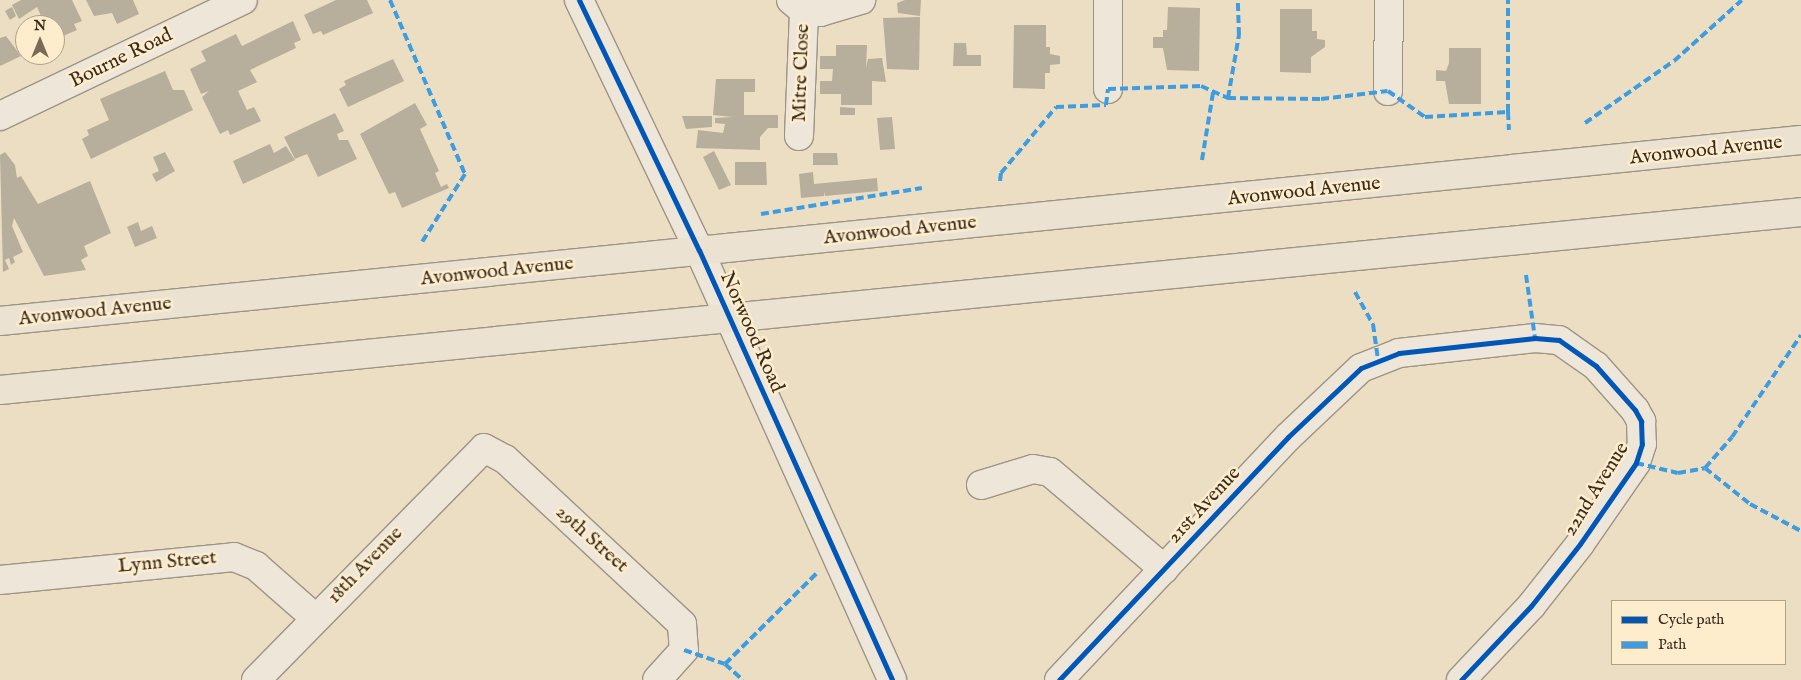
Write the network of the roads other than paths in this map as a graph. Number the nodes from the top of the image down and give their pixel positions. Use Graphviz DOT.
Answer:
graph roads {
  1 [pos="579,0"];
  2 [pos="861,0"];
  3 [pos="1108,0"];
  4 [pos="1389,0"];
  5 [pos="230,3"];
  6 [pos="798,5"];
  7 [pos="1108,89"];
  8 [pos="1388,91"];
  9 [pos="0,116"];
  10 [pos="799,136"];
  11 [pos="1801,140"];
  12 [pos="1801,212"];
  13 [pos="699,250"];
  14 [pos="729,317"];
  15 [pos="0,321"];
  16 [pos="1378,359"];
  17 [pos="0,390"];
  18 [pos="476,452"];
  19 [pos="981,485"];
  20 [pos="1164,569"];
  21 [pos="0,580"];
  22 [pos="314,617"];
  23 [pos="256,680"];
  24 [pos="657,680"];
  25 [pos="892,680"];
  26 [pos="1059,680"];
  27 [pos="1461,680"];
  1 -- 13 [label="street, Norwood Road"];
  2 -- 6 [label="street"];
  3 -- 7 [label="street"];
  4 -- 8 [label="street"];
  5 -- 9 [label="street, Bourne Road"];
  6 -- 10 [label="street, Mitre Close"];
  11 -- 13 [label="main road, Avonwood Avenue"];
  12 -- 14 [label="main road"];
  13 -- 14 [label="street, Norwood Road"];
  13 -- 15 [label="main road, Avonwood Avenue"];
  14 -- 17 [label="main road"];
  14 -- 25 [label="street, Norwood Road"];
  16 -- 20 [label="street, 21st Avenue"];
  16 -- 27 [label="street, 22nd Avenue"];
  18 -- 22 [label="street, 18th Avenue"];
  18 -- 24 [label="street, 29th Street"];
  19 -- 20 [label="street"];
  20 -- 26 [label="street, 21st Avenue"];
  21 -- 22 [label="street, Lynn Street"];
  22 -- 23 [label="street, 18th Avenue"];
}
